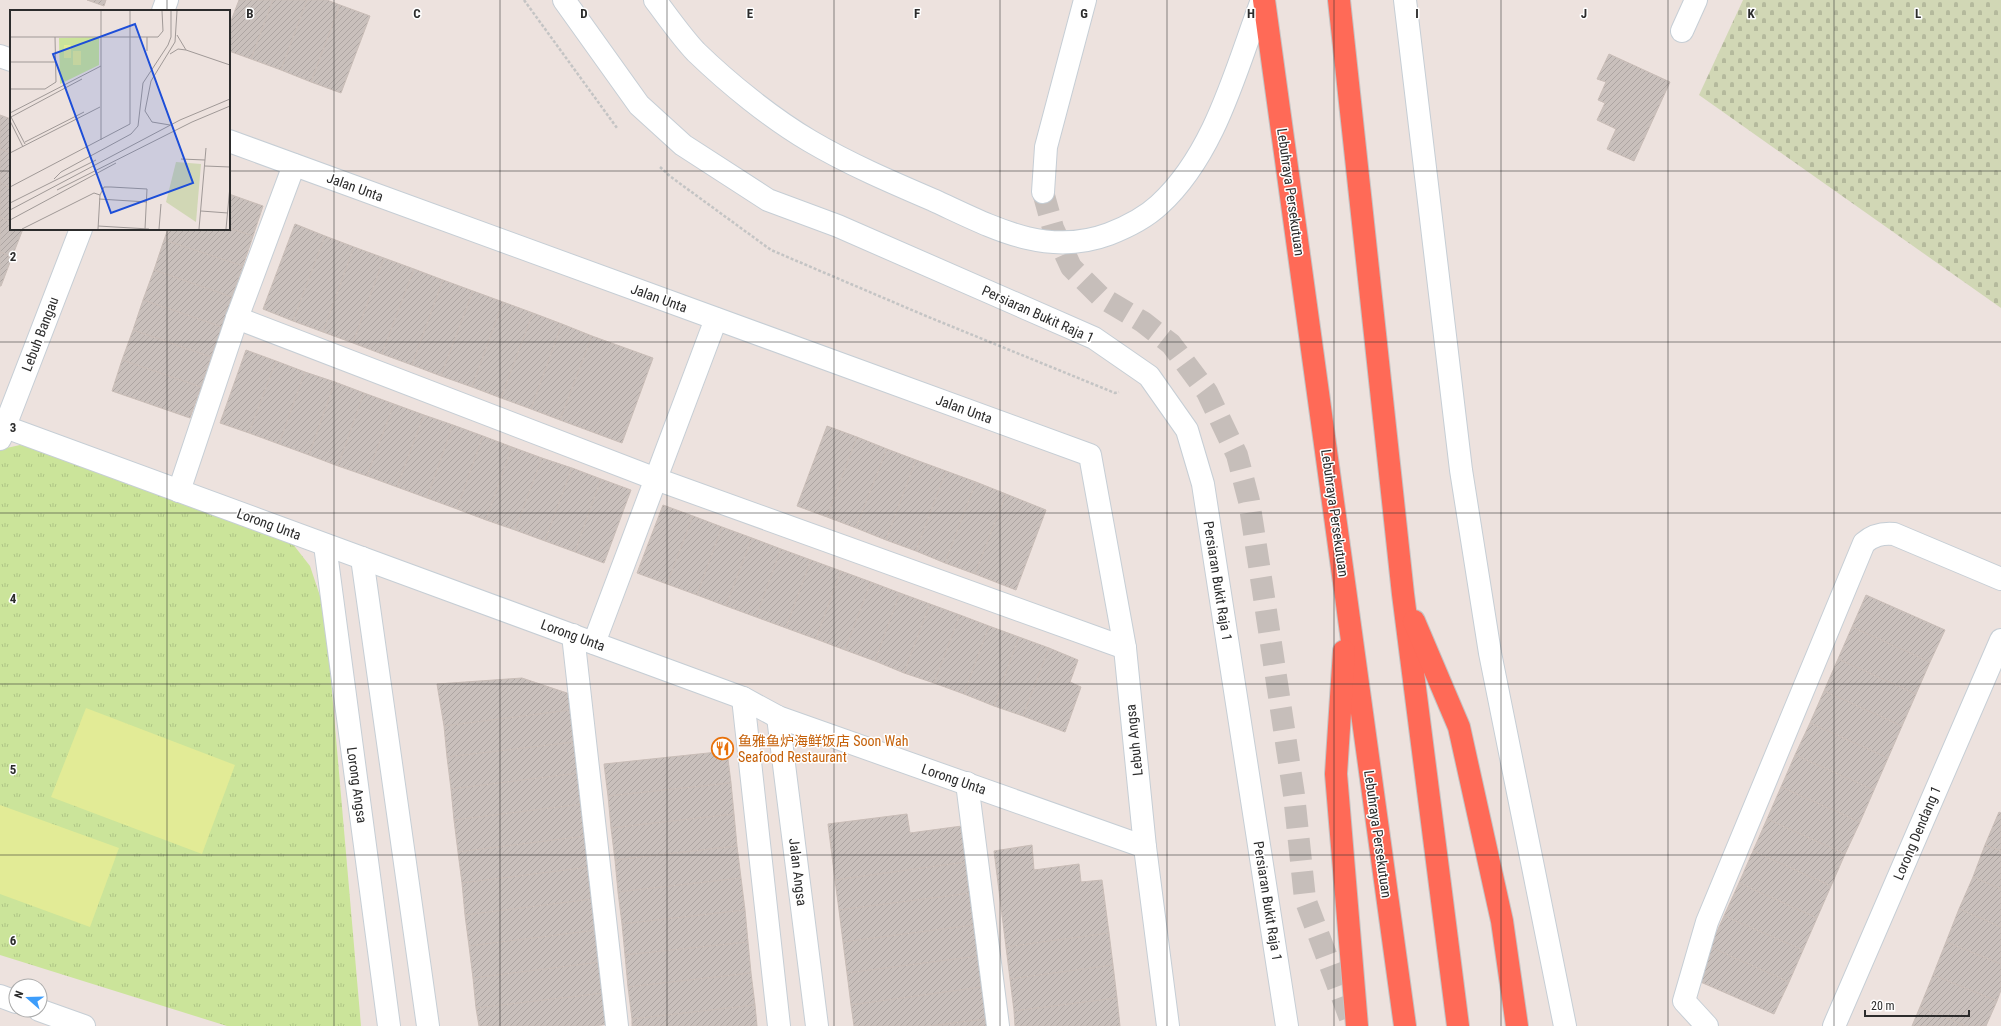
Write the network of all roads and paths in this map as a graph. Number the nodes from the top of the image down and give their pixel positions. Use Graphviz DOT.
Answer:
graph roads {
  1 [pos="167,0"];
  2 [pos="564,0"];
  3 [pos="655,0"];
  4 [pos="1086,0"];
  5 [pos="1263,0"];
  6 [pos="1340,0"];
  7 [pos="1405,0"];
  8 [pos="1696,0"];
  9 [pos="163,10"];
  10 [pos="1682,31"];
  11 [pos="0,56"];
  12 [pos="10,60"];
  13 [pos="230,141"];
  14 [pos="294,165"];
  15 [pos="1043,192"];
  16 [pos="81,230"];
  17 [pos="238,318"];
  18 [pos="716,319"];
  19 [pos="2,430"];
  20 [pos="1090,455"];
  21 [pos="656,479"];
  22 [pos="179,491"];
  23 [pos="325,545"];
  24 [pos="362,558"];
  25 [pos="2001,579"];
  26 [pos="1402,594"];
  27 [pos="1347,606"];
  28 [pos="572,635"];
  29 [pos="2001,640"];
  30 [pos="594,643"];
  31 [pos="1125,648"];
  32 [pos="743,698"];
  33 [pos="778,718"];
  34 [pos="967,783"];
  35 [pos="1145,847"];
  36 [pos="48,1013"];
  37 [pos="84,1026"];
  38 [pos="389,1026"];
  39 [pos="428,1026"];
  40 [pos="617,1026"];
  41 [pos="779,1026"];
  42 [pos="817,1026"];
  43 [pos="998,1026"];
  44 [pos="1168,1026"];
  45 [pos="1287,1026"];
  46 [pos="1357,1026"];
  47 [pos="1404,1026"];
  48 [pos="1458,1026"];
  49 [pos="1517,1026"];
  50 [pos="1565,1026"];
  51 [pos="1707,1026"];
  52 [pos="1834,1026"];
  1 -- 9 [label="street"];
  2 -- 45 [label="street, Persiaran Bukit Raja 1"];
  3 -- 5 [label="street"];
  4 -- 15 [label="street"];
  5 -- 27 [label="highway, Lebuhraya Persekutuan"];
  6 -- 26 [label="highway"];
  7 -- 50 [label="street"];
  8 -- 10 [label="street"];
  11 -- 12 [label="street"];
  13 -- 14 [label="street, Jalan Unta"];
  14 -- 17 [label="street"];
  14 -- 18 [label="street, Jalan Unta"];
  16 -- 19 [label="street, Lebuh Bangau"];
  17 -- 21 [label="street"];
  17 -- 22 [label="street"];
  18 -- 20 [label="street, Jalan Unta"];
  18 -- 21 [label="street"];
  19 -- 22 [label="street, Lorong Unta"];
  20 -- 31 [label="street, Lebuh Angsa"];
  21 -- 30 [label="street"];
  21 -- 31 [label="street"];
  22 -- 23 [label="street, Lorong Unta"];
  23 -- 24 [label="street, Lorong Unta"];
  23 -- 38 [label="street, Lorong Angsa"];
  24 -- 28 [label="street, Lorong Unta"];
  24 -- 39 [label="street"];
  25 -- 51 [label="street"];
  26 -- 48 [label="highway"];
  26 -- 49 [label="highway"];
  27 -- 46 [label="highway"];
  27 -- 47 [label="highway, Lebuhraya Persekutuan"];
  28 -- 30 [label="street, Lorong Unta"];
  28 -- 40 [label="street"];
  29 -- 52 [label="street, Lorong Dendang 1"];
  30 -- 32 [label="street, Lorong Unta"];
  31 -- 35 [label="street, Lebuh Angsa"];
  32 -- 33 [label="street, Lorong Unta"];
  32 -- 41 [label="street"];
  33 -- 34 [label="street, Lorong Unta"];
  33 -- 42 [label="street, Jalan Angsa"];
  34 -- 35 [label="street, Lorong Unta"];
  34 -- 43 [label="street"];
  35 -- 44 [label="street, Lebuh Angsa"];
  36 -- 37 [label="street"];
}
